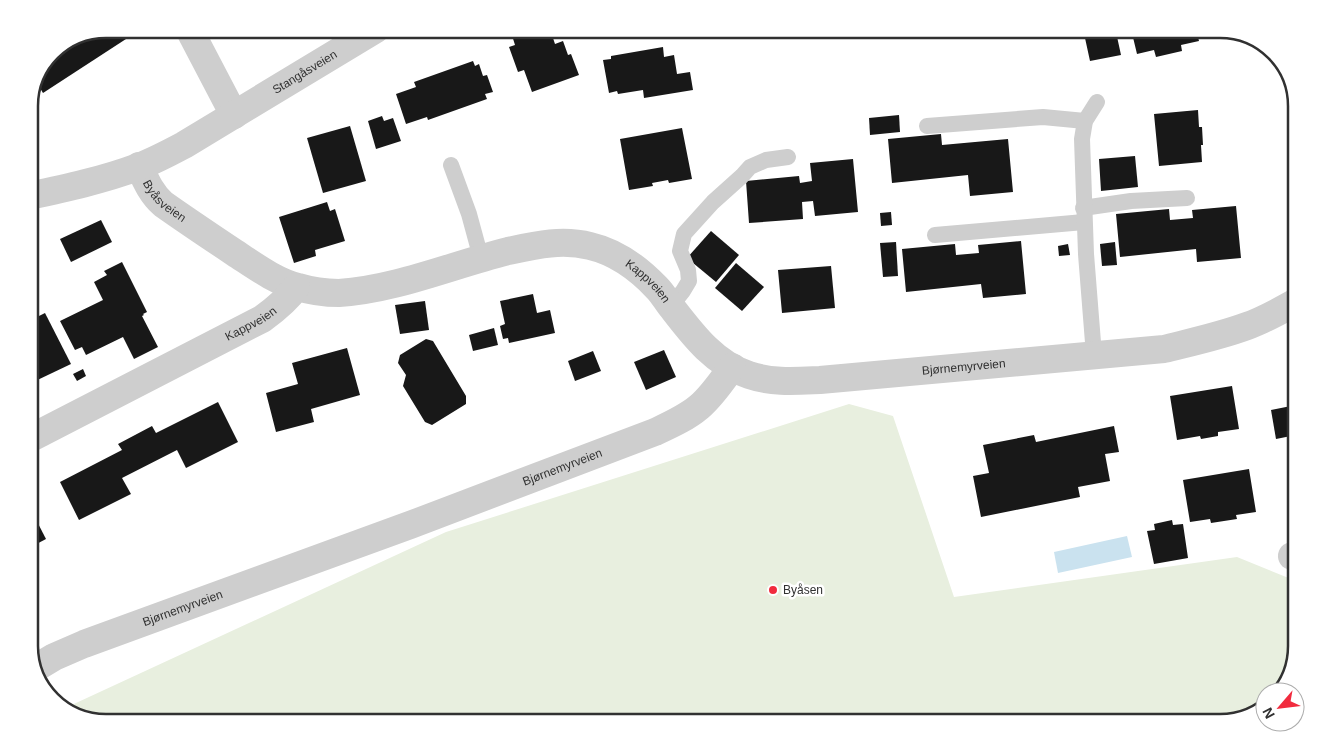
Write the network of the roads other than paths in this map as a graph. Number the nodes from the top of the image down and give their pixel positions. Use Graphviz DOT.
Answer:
graph roads {
  1 [pos="193,37"];
  2 [pos="363,37"];
  3 [pos="1097,102"];
  4 [pos="234,115"];
  5 [pos="1085,121"];
  6 [pos="927,126"];
  7 [pos="788,157"];
  8 [pos="451,165"];
  9 [pos="139,166"];
  10 [pos="38,194"];
  11 [pos="1187,198"];
  12 [pos="1084,215"];
  13 [pos="935,235"];
  14 [pos="481,258"];
  15 [pos="296,286"];
  16 [pos="670,306"];
  17 [pos="1287,307"];
  18 [pos="1094,355"];
  19 [pos="732,367"];
  20 [pos="38,434"];
  21 [pos="40,665"];
  1 -- 4 [label="street"];
  2 -- 4 [label="street, Stangåsveien"];
  3 -- 5 [label="lane"];
  4 -- 9 [label="street, Stangåsveien"];
  5 -- 6 [label="lane"];
  5 -- 12 [label="lane"];
  7 -- 16 [label="lane"];
  8 -- 14 [label="lane"];
  9 -- 10 [label="street, Byåsveien"];
  9 -- 15 [label="street, Byåsveien"];
  11 -- 12 [label="lane"];
  12 -- 13 [label="lane"];
  12 -- 18 [label="lane"];
  14 -- 15 [label="street, Kappveien"];
  14 -- 16 [label="street, Kappveien"];
  15 -- 20 [label="street, Kappveien"];
  16 -- 19 [label="street, Kappveien"];
  17 -- 18 [label="street, Bjørnemyrveien"];
  18 -- 19 [label="street, Bjørnemyrveien"];
  19 -- 21 [label="street, Bjørnemyrveien"];
}
